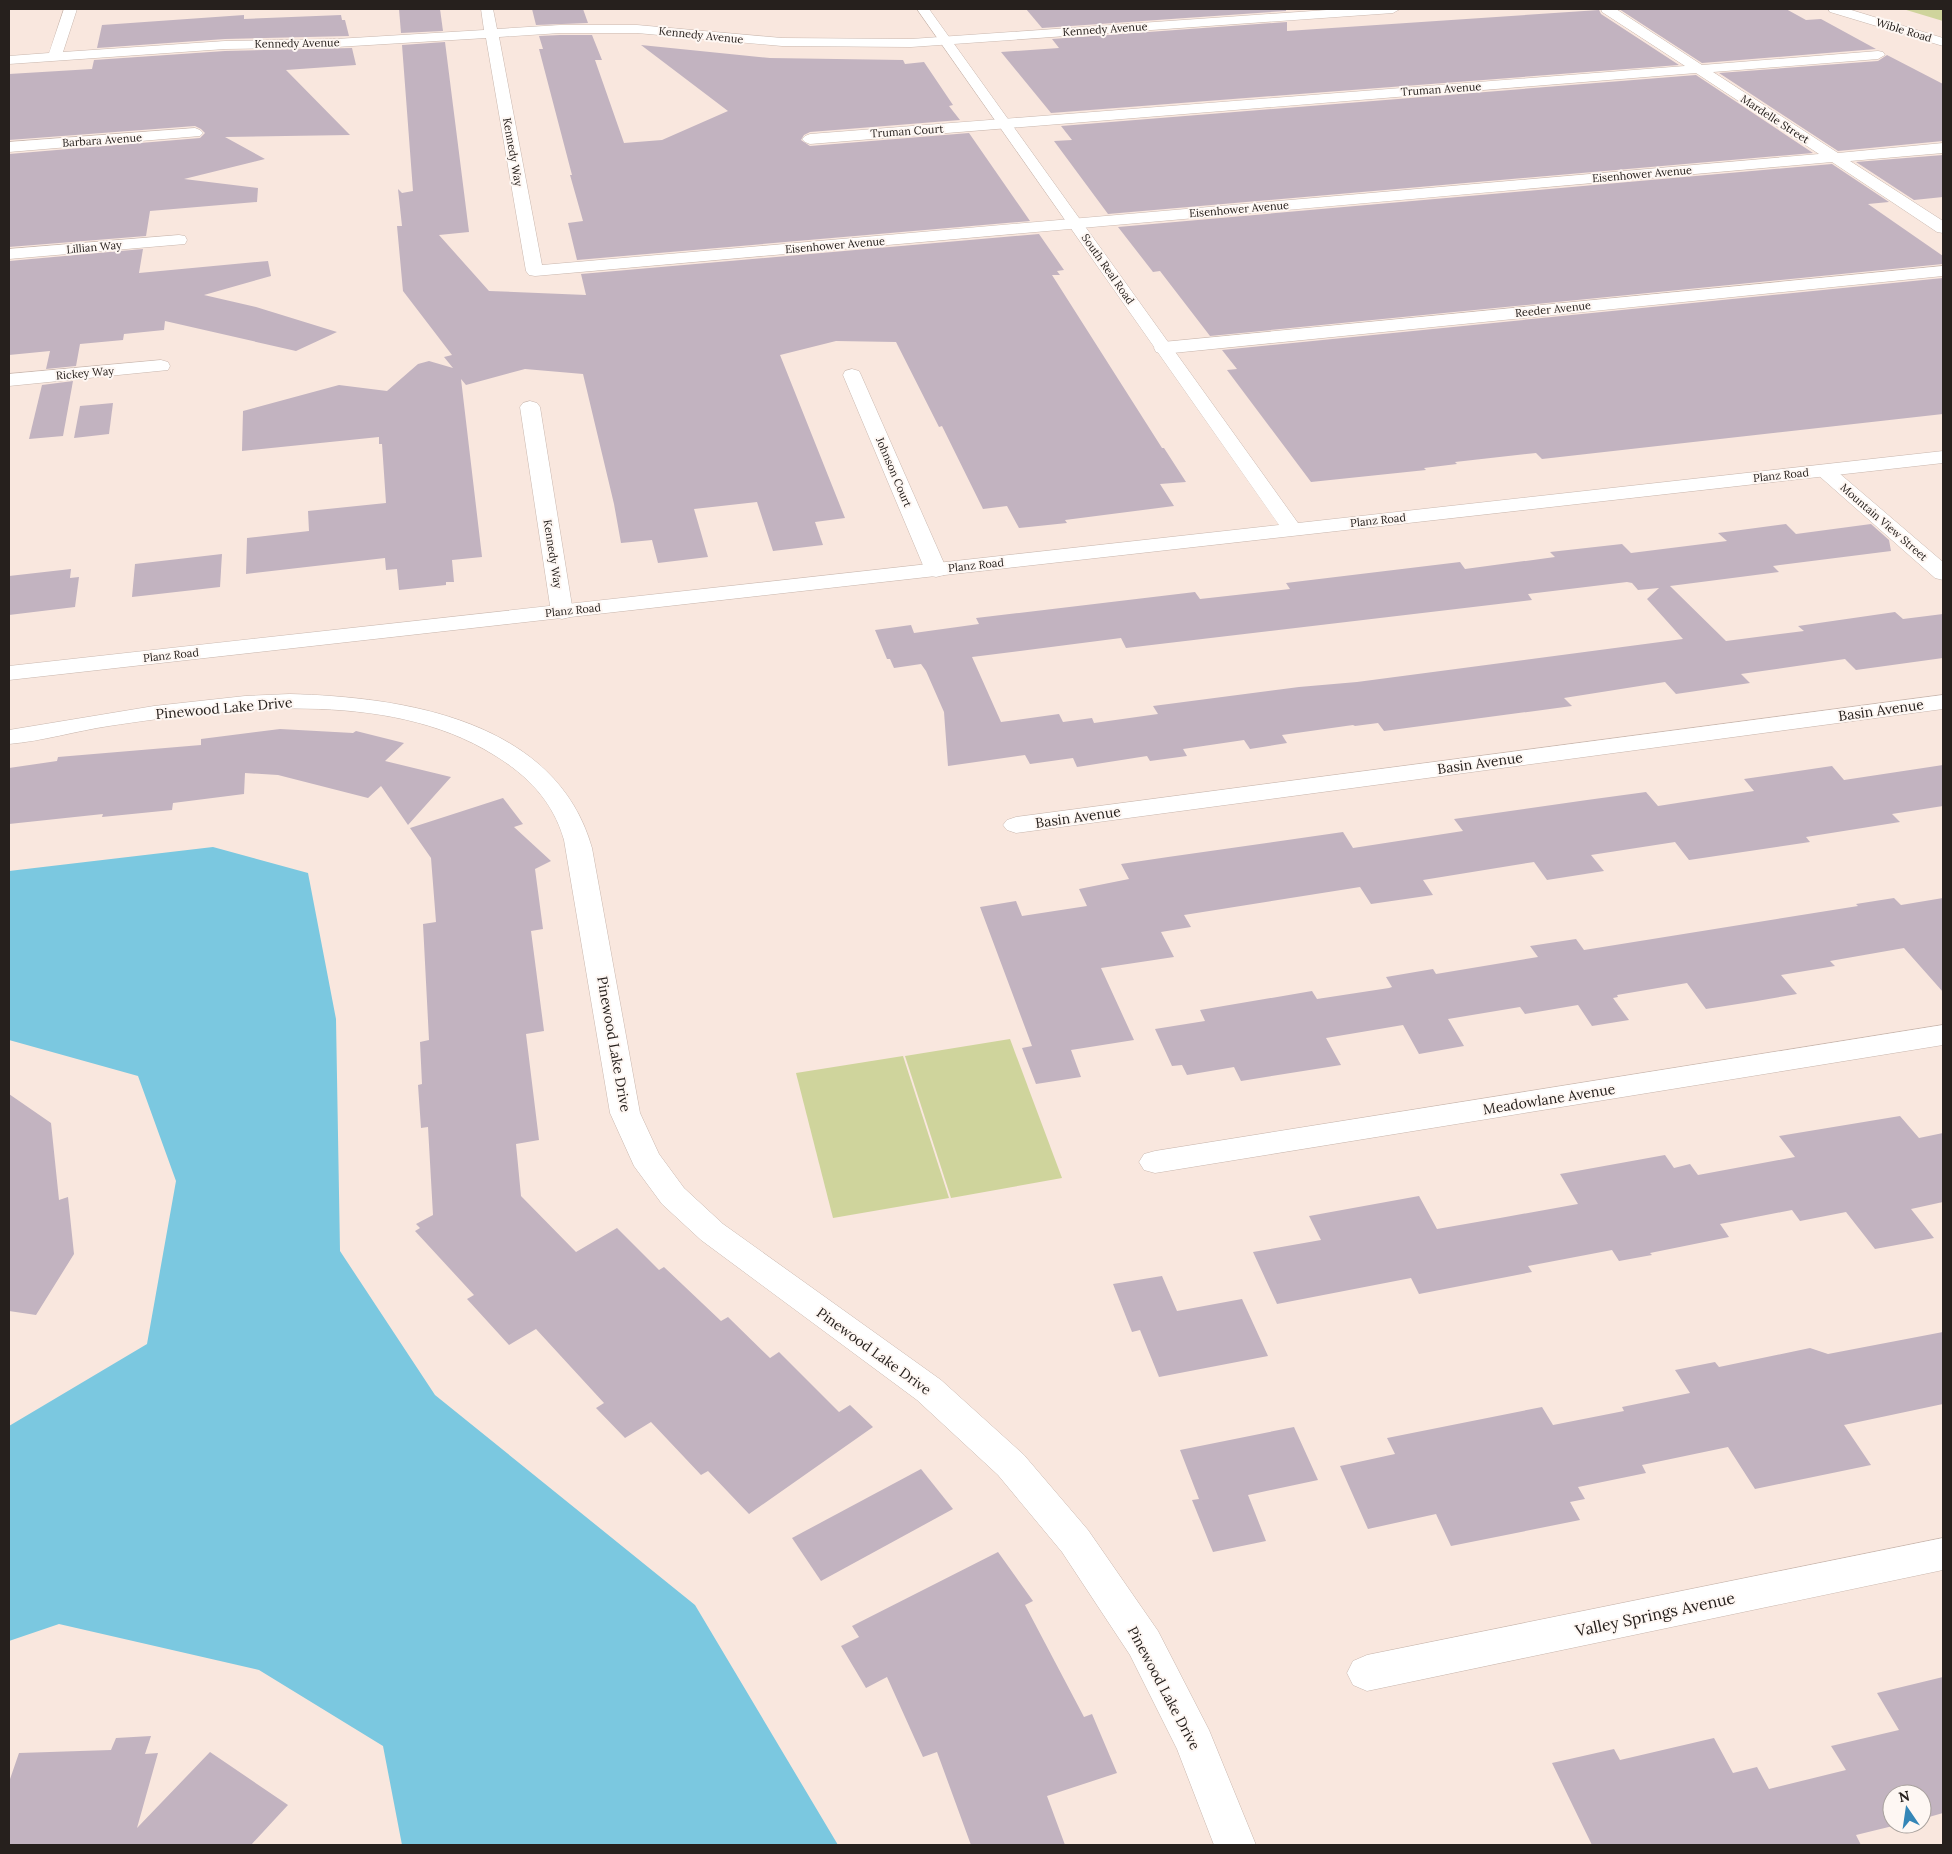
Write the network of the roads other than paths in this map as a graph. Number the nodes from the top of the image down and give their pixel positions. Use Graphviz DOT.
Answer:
graph roads {
  1 [pos="70,9"];
  2 [pos="487,9"];
  3 [pos="923,9"];
  4 [pos="1393,9"];
  5 [pos="1607,9"];
  6 [pos="1835,9"];
  7 [pos="491,33"];
  8 [pos="946,41"];
  9 [pos="1943,42"];
  10 [pos="1878,55"];
  11 [pos="55,57"];
  12 [pos="9,60"];
  13 [pos="1699,69"];
  14 [pos="1004,123"];
  15 [pos="195,133"];
  16 [pos="810,139"];
  17 [pos="9,147"];
  18 [pos="1943,148"];
  19 [pos="1834,157"];
  20 [pos="1076,224"];
  21 [pos="1943,228"];
  22 [pos="180,240"];
  23 [pos="9,254"];
  24 [pos="535,271"];
  25 [pos="1943,271"];
  26 [pos="1164,348"];
  27 [pos="161,366"];
  28 [pos="852,375"];
  29 [pos="9,380"];
  30 [pos="530,407"];
  31 [pos="1943,458"];
  32 [pos="1825,471"];
  33 [pos="1293,530"];
  34 [pos="936,570"];
  35 [pos="1943,573"];
  36 [pos="562,612"];
  37 [pos="9,673"];
  38 [pos="1943,702"];
  39 [pos="9,738"];
  40 [pos="1016,825"];
  41 [pos="1943,1035"];
  42 [pos="1155,1162"];
  43 [pos="1943,1554"];
  44 [pos="1367,1673"];
  45 [pos="1235,1845"];
  1 -- 11 [label="street"];
  2 -- 7 [label="street, Kennedy Way"];
  3 -- 8 [label="street, South Real Road"];
  4 -- 8 [label="street, Kennedy Avenue"];
  5 -- 13 [label="street, Mardelle Street"];
  6 -- 9 [label="street, Wible Road"];
  7 -- 8 [label="street, Kennedy Avenue"];
  7 -- 11 [label="street, Kennedy Avenue"];
  7 -- 24 [label="street, Kennedy Way"];
  8 -- 14 [label="street, South Real Road"];
  10 -- 13 [label="street, Truman Avenue"];
  11 -- 12 [label="street, Kennedy Avenue"];
  13 -- 14 [label="street, Truman Avenue"];
  13 -- 19 [label="street, Mardelle Street"];
  14 -- 16 [label="street, Truman Court"];
  14 -- 20 [label="street, South Real Road"];
  15 -- 17 [label="street, Barbara Avenue"];
  18 -- 19 [label="street, Eisenhower Avenue"];
  19 -- 20 [label="street, Eisenhower Avenue"];
  19 -- 21 [label="street, Mardelle Street"];
  20 -- 24 [label="street, Eisenhower Avenue"];
  20 -- 26 [label="street, South Real Road"];
  22 -- 23 [label="street, Lillian Way"];
  25 -- 26 [label="street, Reeder Avenue"];
  26 -- 33 [label="street, South Real Road"];
  27 -- 29 [label="street, Rickey Way"];
  28 -- 34 [label="street, Johnson Court"];
  30 -- 36 [label="street, Kennedy Way"];
  31 -- 32 [label="street, Planz Road"];
  32 -- 33 [label="street, Planz Road"];
  32 -- 35 [label="street, Mountain View Street"];
  33 -- 34 [label="street, Planz Road"];
  34 -- 36 [label="street, Planz Road"];
  36 -- 37 [label="street, Planz Road"];
  38 -- 40 [label="street, Basin Avenue"];
  39 -- 45 [label="street, Pinewood Lake Drive"];
  41 -- 42 [label="street, Meadowlane Avenue"];
  43 -- 44 [label="street, Valley Springs Avenue"];
}
